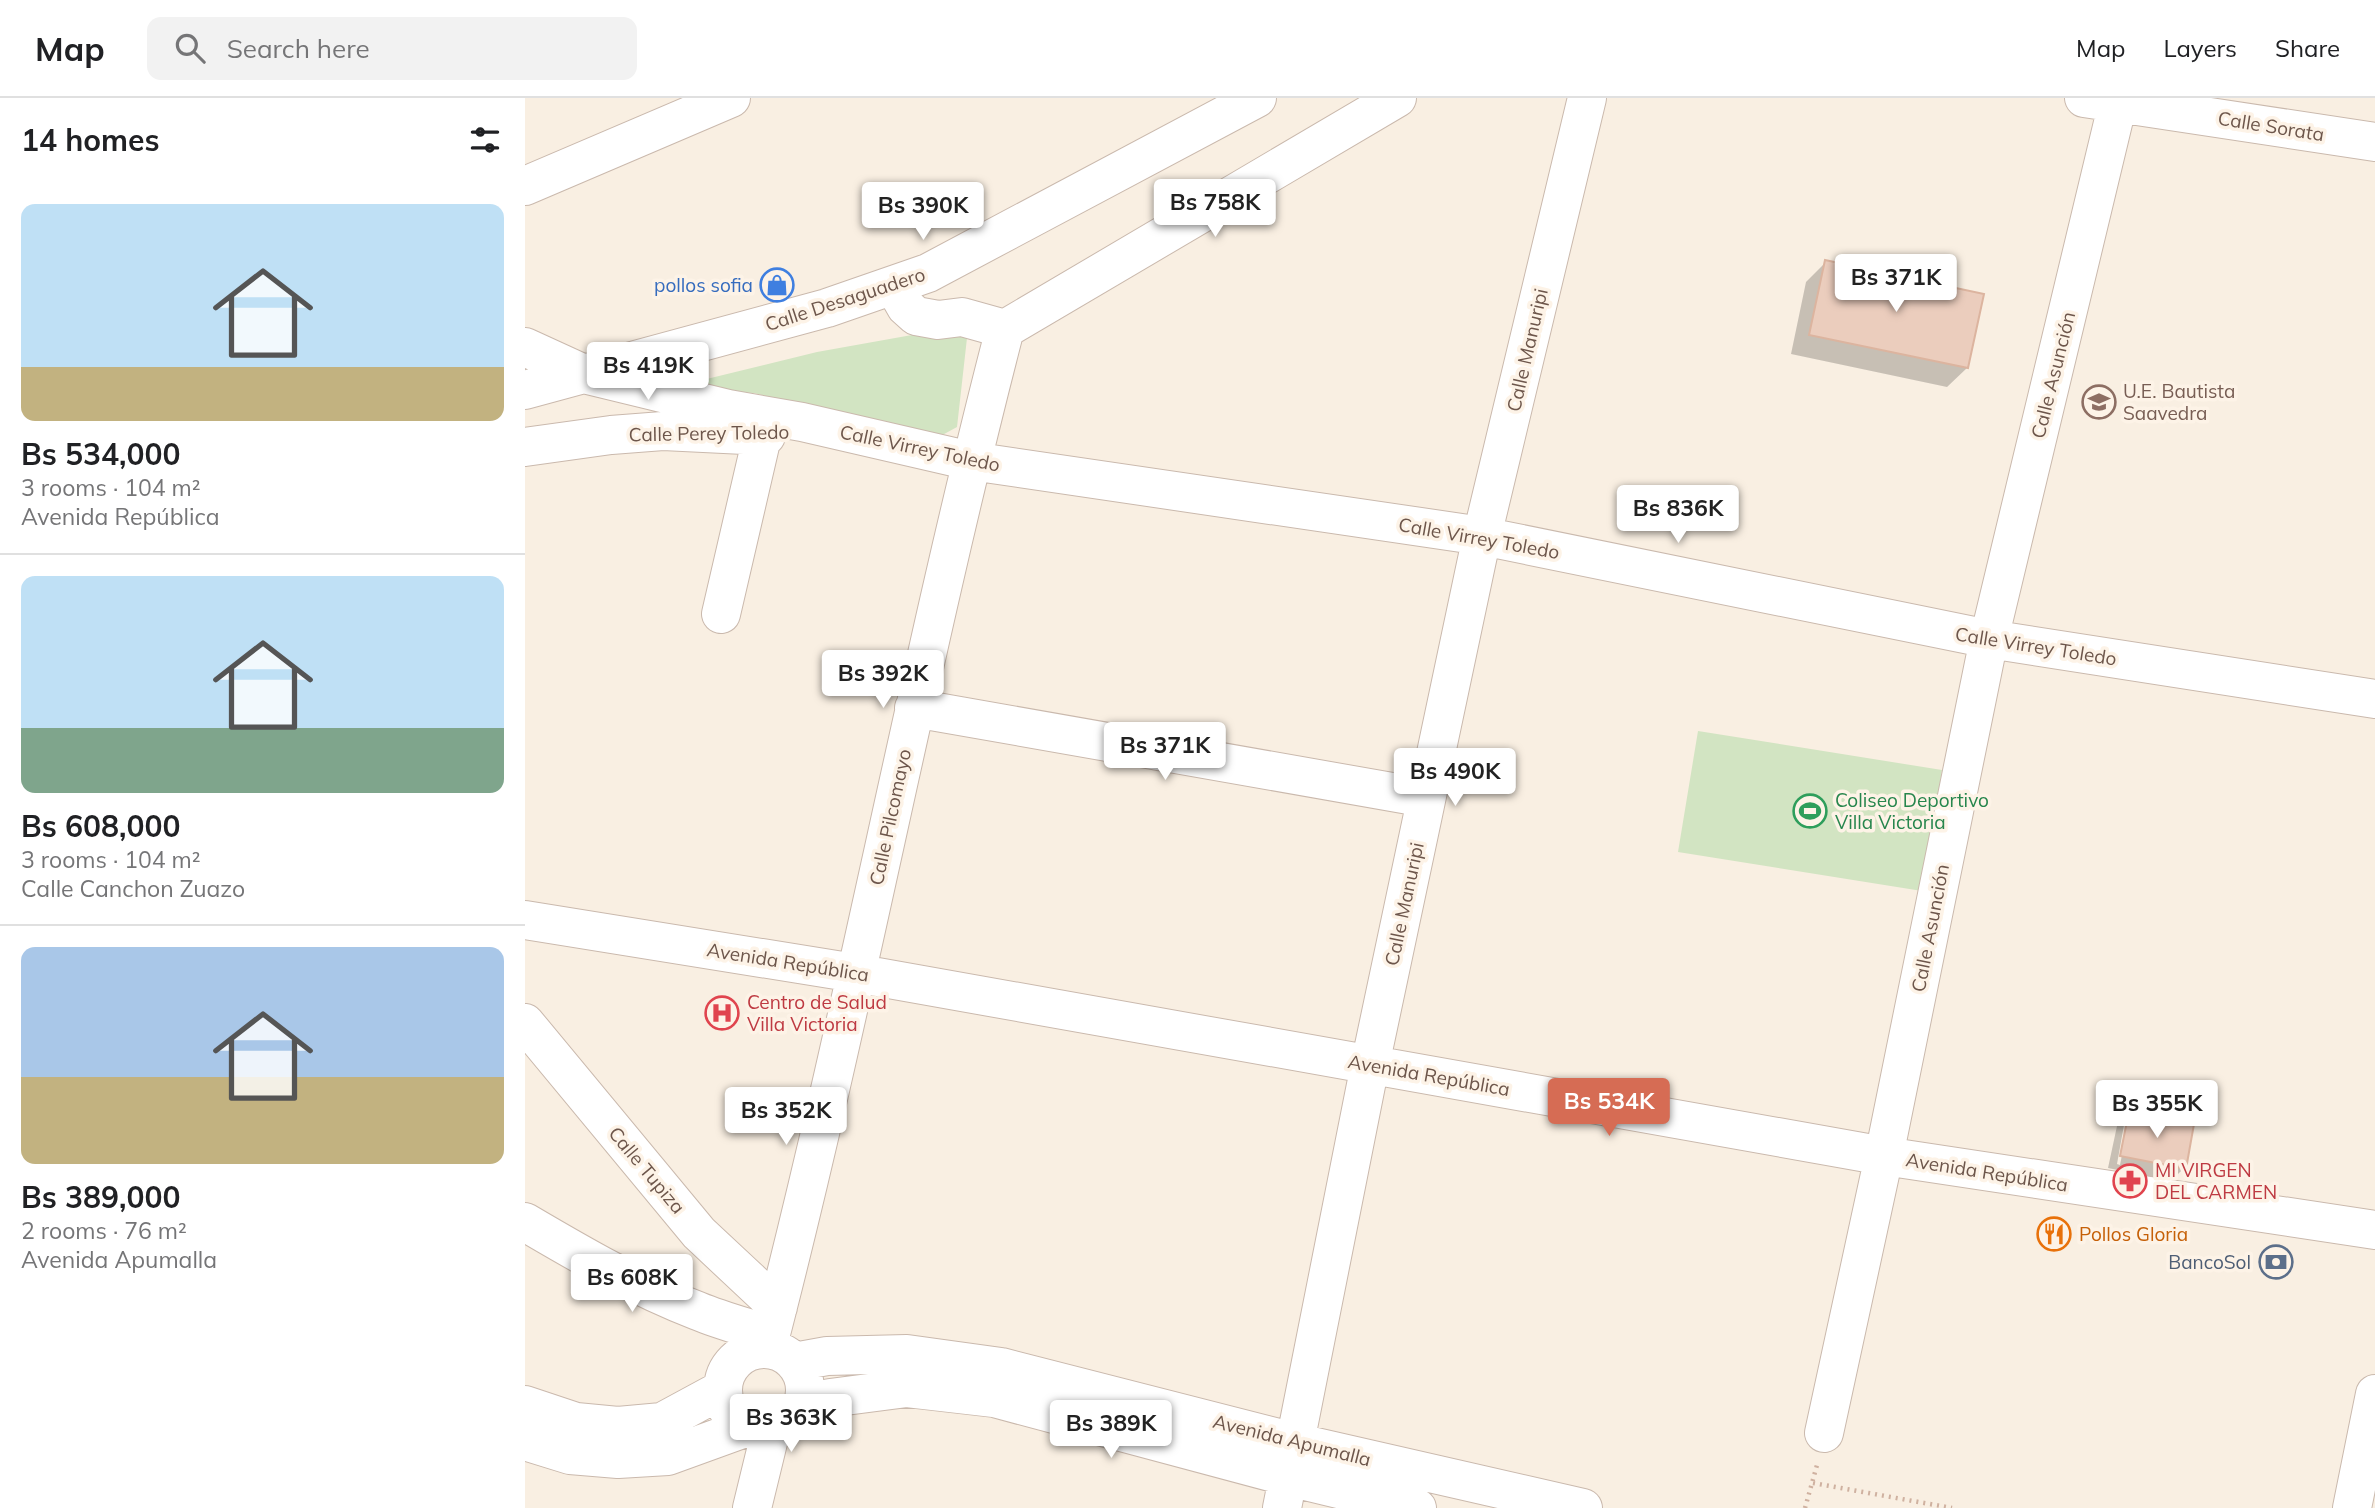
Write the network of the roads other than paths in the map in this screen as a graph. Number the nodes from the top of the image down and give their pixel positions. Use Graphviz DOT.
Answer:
graph roads {
  1 [pos="731,98"];
  2 [pos="1257,98"];
  3 [pos="1397,98"];
  4 [pos="1587,98"];
  5 [pos="2107,99"];
  6 [pos="2375,142"];
  7 [pos="525,186"];
  8 [pos="894,286"];
  9 [pos="1005,329"];
  10 [pos="525,347"];
  11 [pos="584,374"];
  12 [pos="525,390"];
  13 [pos="802,422"];
  14 [pos="762,437"];
  15 [pos="525,447"];
  16 [pos="971,461"];
  17 [pos="1482,536"];
  18 [pos="721,614"];
  19 [pos="1989,639"];
  20 [pos="2375,699"];
  21 [pos="914,708"];
  22 [pos="1426,798"];
  23 [pos="525,920"];
  24 [pos="855,972"];
  25 [pos="525,1023"];
  26 [pos="1370,1065"];
  27 [pos="1884,1156"];
  28 [pos="525,1222"];
  29 [pos="2375,1230"];
  30 [pos="777,1338"];
  31 [pos="723,1389"];
  32 [pos="2375,1394"];
  33 [pos="525,1405"];
  34 [pos="801,1406"];
  35 [pos="760,1429"];
  36 [pos="1823,1433"];
  37 [pos="525,1441"];
  38 [pos="1288,1475"];
  39 [pos="752,1508"];
  40 [pos="1417,1508"];
  41 [pos="1583,1508"];
  42 [pos="2352,1508"];
  1 -- 7 [label="street"];
  2 -- 8 [label="street, Calle Desaguadero"];
  3 -- 9 [label="street"];
  4 -- 17 [label="street, Calle Manuripi"];
  5 -- 6 [label="street, Calle Sorata"];
  5 -- 19 [label="street, Calle Asunción"];
  8 -- 9 [label="street"];
  8 -- 11 [label="street, Calle Desaguadero"];
  9 -- 16 [label="street, Calle Pilcomayo"];
  10 -- 11 [label="street, Calle Virrey Toledo"];
  11 -- 12 [label="street, Calle Desaguadero"];
  11 -- 13 [label="street, Calle Virrey Toledo"];
  13 -- 14 [label="street, Calle Perey Toledo"];
  13 -- 16 [label="street, Calle Virrey Toledo"];
  14 -- 15 [label="street, Calle Perey Toledo"];
  14 -- 18 [label="street"];
  16 -- 17 [label="street, Calle Virrey Toledo"];
  16 -- 21 [label="street, Calle Pilcomayo"];
  17 -- 19 [label="street, Calle Virrey Toledo"];
  17 -- 22 [label="street, Calle Manuripi"];
  19 -- 20 [label="street, Calle Virrey Toledo"];
  19 -- 27 [label="street, Calle Asunción"];
  21 -- 22 [label="street"];
  21 -- 24 [label="street, Calle Pilcomayo"];
  22 -- 26 [label="street, Calle Manuripi"];
  23 -- 24 [label="street, Avenida República"];
  24 -- 26 [label="street, Avenida República"];
  24 -- 30 [label="street, Calle Pilcomayo"];
  25 -- 30 [label="street, Calle Tupiza"];
  26 -- 27 [label="street, Avenida República"];
  26 -- 38 [label="street, Calle Manuripi"];
  27 -- 29 [label="street, Avenida República"];
  27 -- 36 [label="street, Calle Asunción"];
  28 -- 30 [label="street"];
  30 -- 31 [label="street"];
  30 -- 34 [label="street"];
  30 -- 38 [label="street, Avenida Apumalla"];
  31 -- 33 [label="street"];
  31 -- 35 [label="street"];
  32 -- 42 [label="street"];
  34 -- 35 [label="street"];
  34 -- 38 [label="street, Avenida Apumalla"];
  35 -- 37 [label="street"];
  35 -- 39 [label="street"];
  38 -- 40 [label="street, Avenida Apumalla"];
  38 -- 41 [label="street, Avenida Apumalla"];
}
